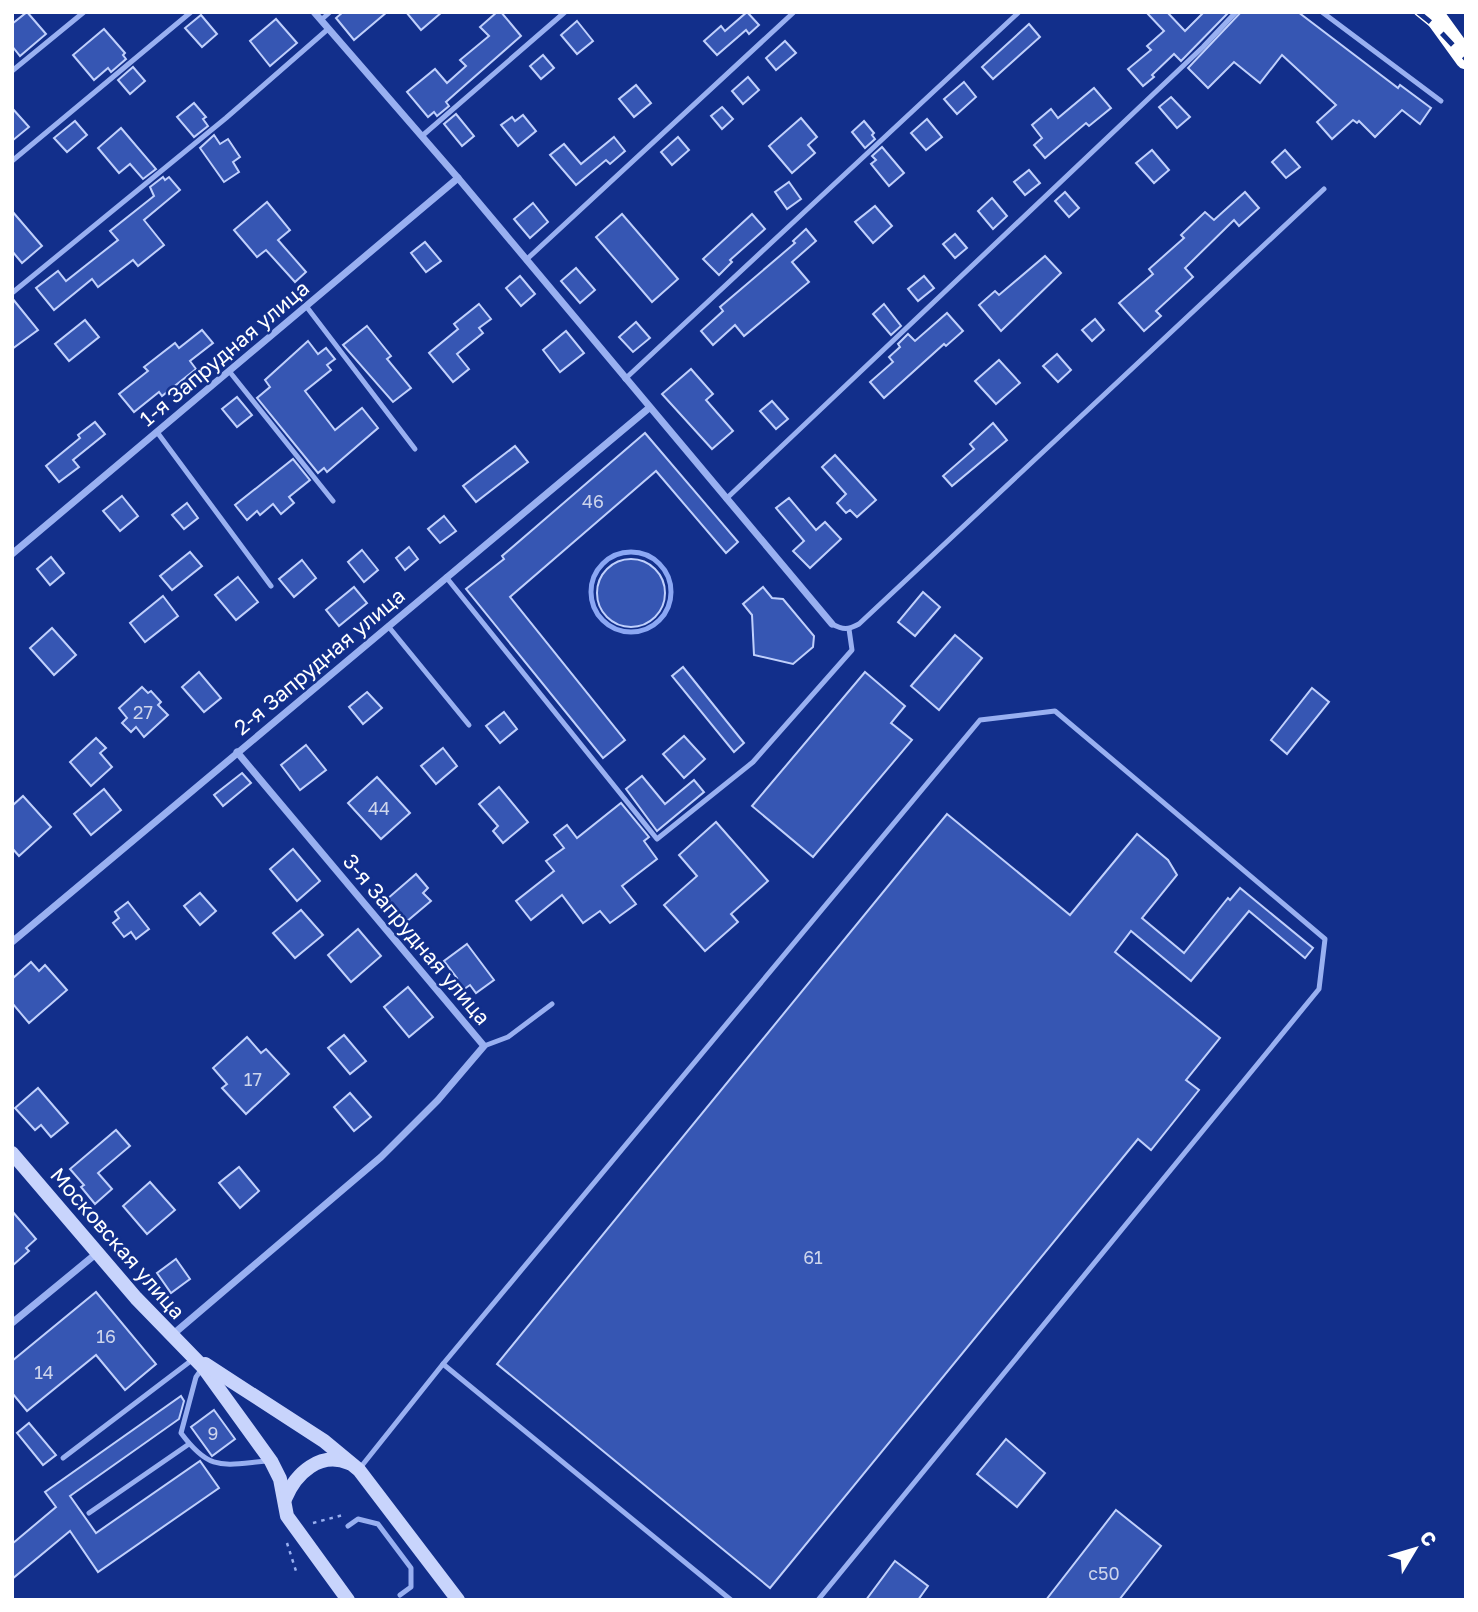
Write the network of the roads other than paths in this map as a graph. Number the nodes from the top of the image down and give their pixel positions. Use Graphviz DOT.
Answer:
graph roads {
  1 [pos="84,12"];
  2 [pos="191,12"];
  3 [pos="314,12"];
  4 [pos="330,12"];
  5 [pos="565,12"];
  6 [pos="794,12"];
  7 [pos="1019,12"];
  8 [pos="1236,12"];
  9 [pos="1322,12"];
  10 [pos="1432,12"];
  11 [pos="321,20"];
  12 [pos="328,29"];
  13 [pos="1466,59"];
  14 [pos="12,71"];
  15 [pos="1441,101"];
  16 [pos="422,136"];
  17 [pos="12,161"];
  18 [pos="458,178"];
  19 [pos="1324,189"];
  20 [pos="526,260"];
  21 [pos="12,293"];
  22 [pos="306,306"];
  23 [pos="229,371"];
  24 [pos="625,379"];
  25 [pos="649,408"];
  26 [pos="157,432"];
  27 [pos="415,449"];
  28 [pos="726,499"];
  29 [pos="333,501"];
  30 [pos="12,554"];
  31 [pos="446,577"];
  32 [pos="271,586"];
  33 [pos="832,624"];
  34 [pos="388,626"];
  35 [pos="849,629"];
  36 [pos="469,725"];
  37 [pos="237,752"];
  38 [pos="12,942"];
  39 [pos="552,1004"];
  40 [pos="484,1046"];
  41 [pos="12,1153"];
  42 [pos="97,1253"];
  43 [pos="12,1323"];
  44 [pos="171,1336"];
  45 [pos="199,1363"];
  46 [pos="443,1364"];
  47 [pos="189,1444"];
  48 [pos="63,1458"];
  49 [pos="271,1461"];
  50 [pos="356,1467"];
  51 [pos="285,1499"];
  52 [pos="89,1513"];
  53 [pos="348,1526"];
  54 [pos="406,1531"];
  55 [pos="392,1542"];
  56 [pos="400,1595"];
  57 [pos="348,1600"];
  58 [pos="458,1600"];
  59 [pos="731,1600"];
  60 [pos="818,1600"];
  1 -- 14 [label="lane"];
  2 -- 17 [label="lane"];
  3 -- 11 [label="street"];
  4 -- 11 [label="lane"];
  5 -- 16 [label="lane"];
  6 -- 20 [label="lane"];
  7 -- 24 [label="lane"];
  8 -- 28 [label="lane"];
  9 -- 15 [label="lane"];
  10 -- 13 [label="highway"];
  11 -- 12 [label="street"];
  12 -- 16 [label="street"];
  12 -- 21 [label="lane"];
  16 -- 18 [label="street"];
  18 -- 20 [label="street"];
  18 -- 22 [label="street, 1-я Запрудная улица"];
  19 -- 35 [label="lane"];
  20 -- 24 [label="street"];
  22 -- 23 [label="street, 1-я Запрудная улица"];
  22 -- 27 [label="lane"];
  23 -- 26 [label="street, 1-я Запрудная улица"];
  23 -- 29 [label="lane"];
  24 -- 25 [label="street"];
  25 -- 28 [label="street"];
  25 -- 31 [label="street, 2-я Запрудная улица"];
  26 -- 30 [label="street, 1-я Запрудная улица"];
  26 -- 32 [label="lane"];
  28 -- 33 [label="street"];
  31 -- 34 [label="street, 2-я Запрудная улица"];
  31 -- 35 [label="lane"];
  33 -- 35 [label="lane"];
  34 -- 36 [label="lane"];
  34 -- 37 [label="street, 2-я Запрудная улица"];
  37 -- 38 [label="street, 2-я Запрудная улица"];
  37 -- 40 [label="street, 3-я Запрудная улица"];
  39 -- 40 [label="lane"];
  40 -- 44 [label="street, 3-я Запрудная улица"];
  41 -- 42 [label="street, Московская улица"];
  42 -- 43 [label="street"];
  42 -- 44 [label="street, Московская улица"];
  44 -- 45 [label="street, Московская улица"];
  45 -- 47 [label="lane"];
  45 -- 48 [label="lane"];
  45 -- 49 [label="street, Московская улица"];
  45 -- 50 [label="street, Московская улица"];
  46 -- 50 [label="lane"];
  46 -- 59 [label="lane"];
  46 -- 60 [label="lane"];
  47 -- 49 [label="lane"];
  47 -- 52 [label="lane"];
  49 -- 51 [label="street, Московская улица"];
  50 -- 51 [label="street"];
  50 -- 54 [label="street, Московская улица"];
  51 -- 57 [label="street, Московская улица"];
  53 -- 55 [label="lane"];
  54 -- 55 [label="lane"];
  54 -- 58 [label="street, Московская улица"];
  55 -- 56 [label="lane"];
}
